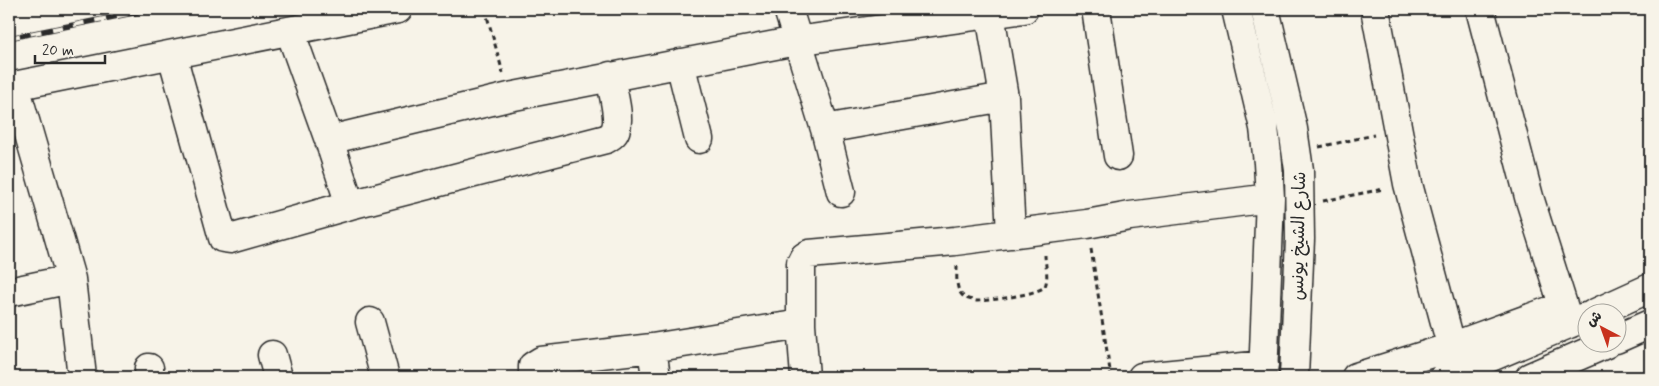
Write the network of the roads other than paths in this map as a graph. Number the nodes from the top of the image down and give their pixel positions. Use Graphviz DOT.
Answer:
graph roads {
  1 [pos="398,9"];
  2 [pos="788,9"];
  3 [pos="1024,9"];
  4 [pos="1096,9"];
  5 [pos="1236,9"];
  6 [pos="1265,9"];
  7 [pos="1374,9"];
  8 [pos="1480,9"];
  9 [pos="990,14"];
  10 [pos="290,31"];
  11 [pos="796,40"];
  12 [pos="172,55"];
  13 [pos="680,63"];
  14 [pos="610,76"];
  15 [pos="12,86"];
  16 [pos="1004,96"];
  17 [pos="825,129"];
  18 [pos="699,139"];
  19 [pos="329,140"];
  20 [pos="1118,156"];
  21 [pos="841,192"];
  22 [pos="1270,198"];
  23 [pos="350,205"];
  24 [pos="1011,234"];
  25 [pos="71,279"];
  26 [pos="1650,288"];
  27 [pos="9,292"];
  28 [pos="1607,304"];
  29 [pos="1576,310"];
  30 [pos="1576,316"];
  31 [pos="370,322"];
  32 [pos="801,324"];
  33 [pos="1650,324"];
  34 [pos="1626,335"];
  35 [pos="652,348"];
  36 [pos="1583,354"];
  37 [pos="1451,365"];
  38 [pos="1264,371"];
  39 [pos="82,377"];
  40 [pos="385,377"];
  41 [pos="533,377"];
  42 [pos="656,377"];
  43 [pos="805,377"];
  44 [pos="1142,377"];
  45 [pos="1294,377"];
  46 [pos="1356,377"];
  47 [pos="1530,377"];
  1 -- 10 [label="street"];
  2 -- 11 [label="street"];
  3 -- 9 [label="street"];
  4 -- 20 [label="street"];
  5 -- 22 [label="street, شارع الشيخ يونس"];
  6 -- 45 [label="street, شارع الشيخ يونس"];
  7 -- 37 [label="street"];
  8 -- 29 [label="street"];
  9 -- 11 [label="street"];
  9 -- 16 [label="street"];
  10 -- 12 [label="street"];
  10 -- 19 [label="street"];
  11 -- 13 [label="street"];
  11 -- 17 [label="street"];
  12 -- 15 [label="street"];
  12 -- 23 [label="street"];
  13 -- 14 [label="street"];
  13 -- 18 [label="street"];
  14 -- 19 [label="street"];
  14 -- 23 [label="street"];
  15 -- 25 [label="street"];
  16 -- 17 [label="street"];
  16 -- 24 [label="street"];
  17 -- 21 [label="street"];
  19 -- 23 [label="street"];
  22 -- 24 [label="street"];
  22 -- 38 [label="street, شارع الشيخ يونس"];
  24 -- 32 [label="street"];
  25 -- 27 [label="street"];
  25 -- 39 [label="street"];
  26 -- 28 [label="street"];
  30 -- 37 [label="street"];
  31 -- 40 [label="street"];
  32 -- 35 [label="street"];
  32 -- 43 [label="street"];
  33 -- 34 [label="street"];
  35 -- 41 [label="street"];
  35 -- 42 [label="street"];
  36 -- 47 [label="street"];
  37 -- 46 [label="street"];
  38 -- 44 [label="street"];
}
